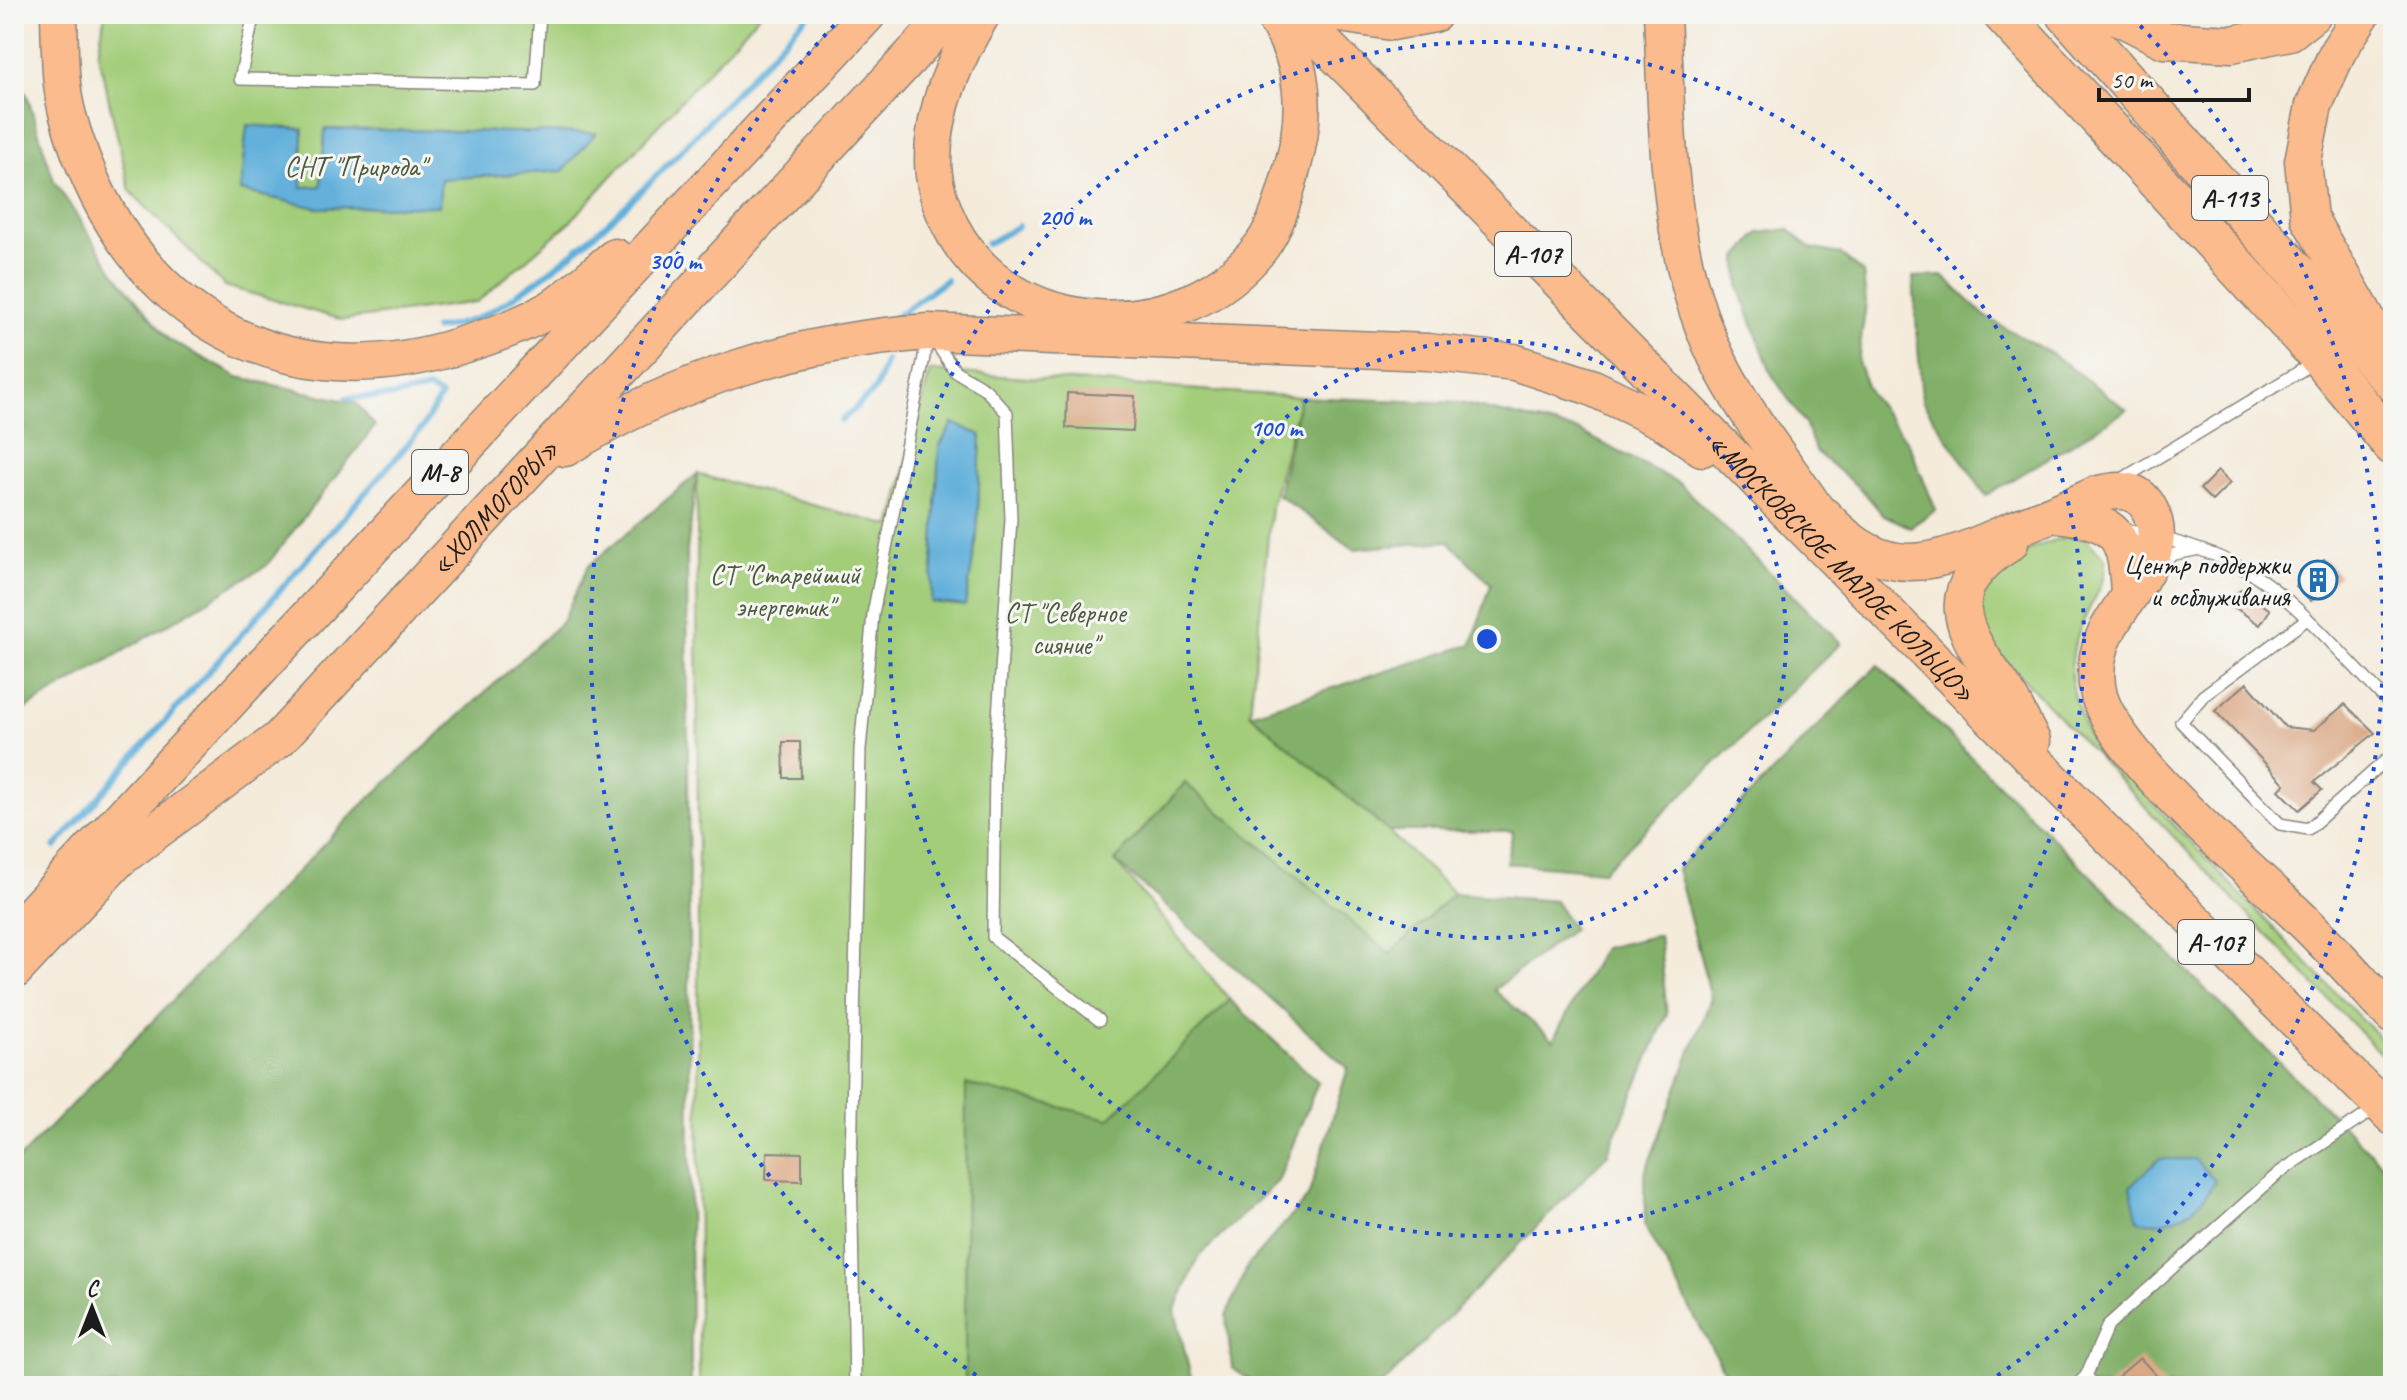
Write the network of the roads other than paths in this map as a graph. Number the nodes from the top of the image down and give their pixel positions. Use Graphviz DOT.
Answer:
graph roads {
  1 [pos="59,14"];
  2 [pos="254,14"];
  3 [pos="540,14"];
  4 [pos="868,14"];
  5 [pos="950,14"];
  6 [pos="982,14"];
  7 [pos="1272,14"];
  8 [pos="1295,14"];
  9 [pos="1340,14"];
  10 [pos="1434,14"];
  11 [pos="1662,14"];
  12 [pos="2003,14"];
  13 [pos="2067,14"];
  14 [pos="2113,14"];
  15 [pos="2313,14"];
  16 [pos="2362,14"];
  17 [pos="715,175"];
  18 [pos="929,332"];
  19 [pos="2393,364"];
  20 [pos="2302,370"];
  21 [pos="2393,381"];
  22 [pos="2393,445"];
  23 [pos="529,470"];
  24 [pos="2140,485"];
  25 [pos="1770,494"];
  26 [pos="1815,506"];
  27 [pos="2101,510"];
  28 [pos="2050,517"];
  29 [pos="2156,535"];
  30 [pos="2196,550"];
  31 [pos="2138,582"];
  32 [pos="1866,590"];
  33 [pos="2307,619"];
  34 [pos="2393,707"];
  35 [pos="2393,754"];
  36 [pos="2051,778"];
  37 [pos="14,933"];
  38 [pos="14,971"];
  39 [pos="2393,1016"];
  40 [pos="1099,1020"];
  41 [pos="2387,1111"];
  42 [pos="2086,1376"];
  43 [pos="855,1386"];
  44 [pos="2076,1386"];
  45 [pos="2095,1386"];
  1 -- 17 [label="highway"];
  2 -- 3 [label="lane"];
  4 -- 17 [label="highway, М-8"];
  5 -- 23 [label="highway, «ХОЛМОГОРЫ» / М-8"];
  6 -- 7 [label="highway"];
  8 -- 25 [label="highway, «МОСКОВСКОЕ МАЛОЕ КОЛЬЦО» / А-107"];
  9 -- 10 [label="highway"];
  11 -- 26 [label="highway"];
  12 -- 22 [label="highway, А-113"];
  13 -- 21 [label="highway, А-113"];
  14 -- 15 [label="highway"];
  16 -- 19 [label="highway"];
  17 -- 37 [label="highway, М-8"];
  18 -- 23 [label="highway"];
  18 -- 25 [label="highway"];
  18 -- 40 [label="lane"];
  18 -- 43 [label="lane"];
  20 -- 24 [label="lane"];
  23 -- 38 [label="highway, «ХОЛМОГОРЫ» / М-8"];
  24 -- 27 [label="highway"];
  24 -- 29 [label="highway"];
  25 -- 32 [label="highway, «МОСКОВСКОЕ МАЛОЕ КОЛЬЦО» / А-107"];
  26 -- 28 [label="highway"];
  26 -- 32 [label="highway"];
  27 -- 28 [label="highway"];
  27 -- 29 [label="lane"];
  27 -- 31 [label="highway"];
  28 -- 36 [label="highway"];
  29 -- 30 [label="lane"];
  29 -- 31 [label="highway"];
  30 -- 31 [label="lane"];
  30 -- 33 [label="lane"];
  31 -- 39 [label="highway"];
  32 -- 36 [label="highway, «МОСКОВСКОЕ МАЛОЕ КОЛЬЦО» / А-107"];
  33 -- 34 [label="lane"];
  33 -- 35 [label="lane"];
  36 -- 41 [label="highway, «МОСКОВСКОЕ МАЛОЕ КОЛЬЦО» / А-107"];
  41 -- 42 [label="lane"];
  42 -- 44 [label="lane"];
  42 -- 45 [label="lane"];
}
